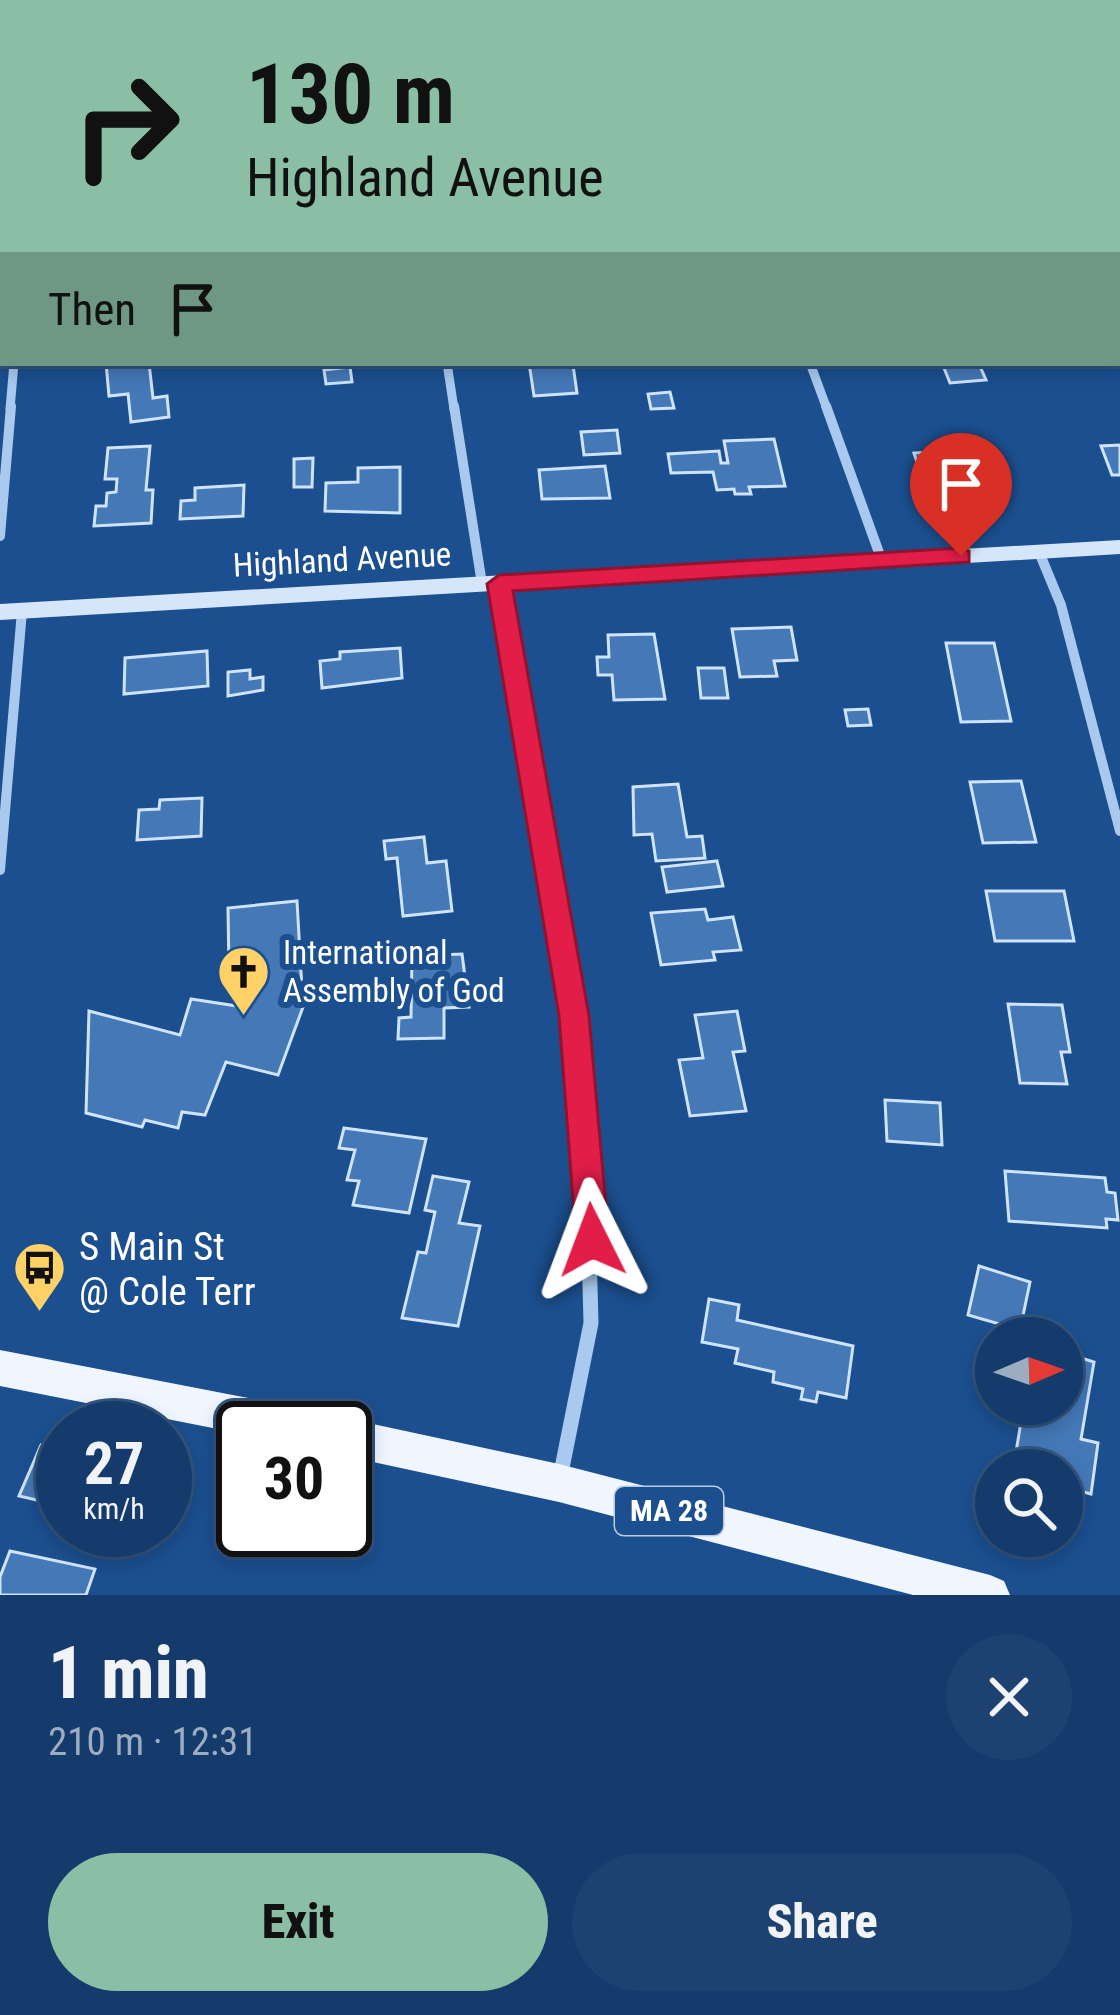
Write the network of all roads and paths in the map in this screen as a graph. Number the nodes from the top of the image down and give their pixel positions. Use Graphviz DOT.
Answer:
graph roads {
  1 [pos="14,366"];
  2 [pos="449,366"];
  3 [pos="811,366"];
  4 [pos="0,536"];
  5 [pos="1120,547"];
  6 [pos="1040,552"];
  7 [pos="882,561"];
  8 [pos="490,584"];
  9 [pos="11,612"];
  10 [pos="1120,831"];
  11 [pos="0,870"];
  12 [pos="0,1368"];
  13 [pos="216,1410"];
  14 [pos="372,1443"];
  15 [pos="559,1483"];
  16 [pos="990,1595"];
  1 -- 4 [label="street"];
  2 -- 8 [label="street"];
  3 -- 7 [label="street"];
  5 -- 6 [label="street, Highland Avenue"];
  6 -- 7 [label="street, Highland Avenue"];
  6 -- 10 [label="street"];
  7 -- 8 [label="street, Highland Avenue"];
  8 -- 9 [label="street, Highland Avenue"];
  8 -- 15 [label="street"];
  9 -- 11 [label="street"];
  12 -- 13 [label="main road"];
  14 -- 15 [label="main road, MA 28"];
  15 -- 16 [label="main road, MA 28"];
}
